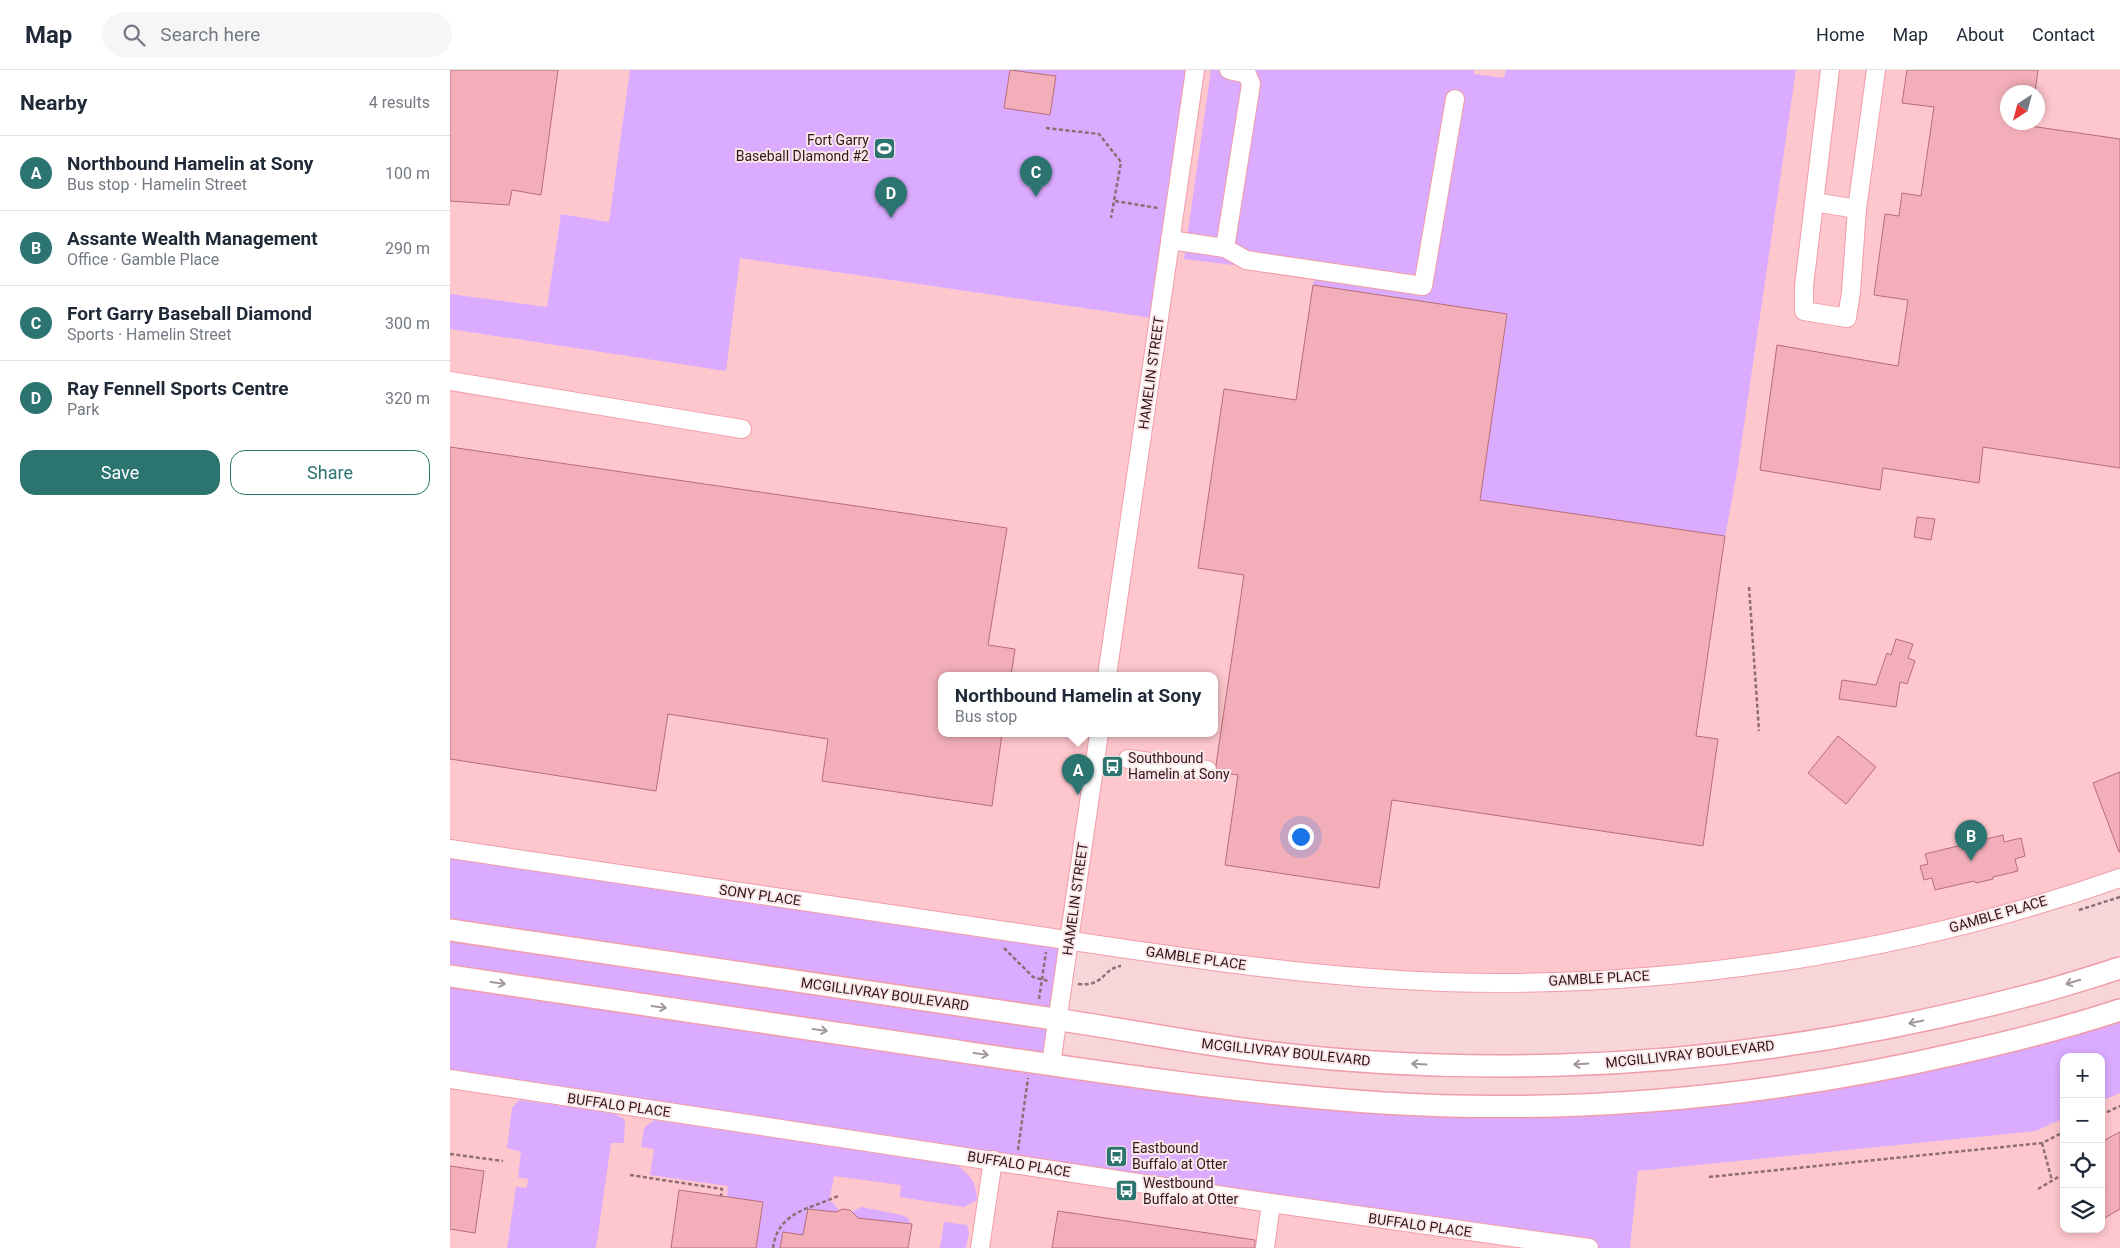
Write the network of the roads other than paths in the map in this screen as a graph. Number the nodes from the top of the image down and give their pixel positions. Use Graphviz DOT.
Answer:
graph roads {
  1 [pos="1194,70"];
  2 [pos="1229,70"];
  3 [pos="1830,70"];
  4 [pos="1876,70"];
  5 [pos="1456,99"];
  6 [pos="1814,202"];
  7 [pos="1857,209"];
  8 [pos="1170,240"];
  9 [pos="1225,248"];
  10 [pos="450,382"];
  11 [pos="742,429"];
  12 [pos="1108,672"];
  13 [pos="1099,737"];
  14 [pos="1128,759"];
  15 [pos="1207,770"];
  16 [pos="450,849"];
  17 [pos="2120,878"];
  18 [pos="450,930"];
  19 [pos="1070,940"];
  20 [pos="2120,968"];
  21 [pos="450,976"];
  22 [pos="2120,1010"];
  23 [pos="1059,1019"];
  24 [pos="1051,1064"];
  25 [pos="450,1079"];
  26 [pos="993,1160"];
  27 [pos="1270,1203"];
  28 [pos="1570,1247"];
  29 [pos="980,1248"];
  30 [pos="1265,1248"];
  31 [pos="1589,1248"];
  1 -- 8 [label="street, HAMELIN STREET"];
  2 -- 9 [label="street"];
  3 -- 6 [label="street"];
  4 -- 7 [label="street"];
  5 -- 9 [label="street"];
  6 -- 7 [label="street"];
  6 -- 7 [label="street"];
  8 -- 9 [label="street"];
  8 -- 12 [label="street, HAMELIN STREET"];
  10 -- 11 [label="street"];
  13 -- 19 [label="street, HAMELIN STREET"];
  14 -- 15 [label="street"];
  16 -- 19 [label="street, SONY PLACE"];
  17 -- 19 [label="street, GAMBLE PLACE"];
  18 -- 23 [label="main road, MCGILLIVRAY BOULEVARD"];
  19 -- 23 [label="street, HAMELIN STREET"];
  20 -- 23 [label="main road, MCGILLIVRAY BOULEVARD, one-way"];
  21 -- 24 [label="main road, one-way"];
  22 -- 24 [label="main road"];
  23 -- 24 [label="street, HAMELIN STREET"];
  25 -- 26 [label="street, BUFFALO PLACE"];
  26 -- 27 [label="street, BUFFALO PLACE"];
  26 -- 29 [label="street"];
  27 -- 28 [label="street, BUFFALO PLACE"];
  27 -- 30 [label="street"];
  28 -- 31 [label="street, BUFFALO PLACE"];
}
